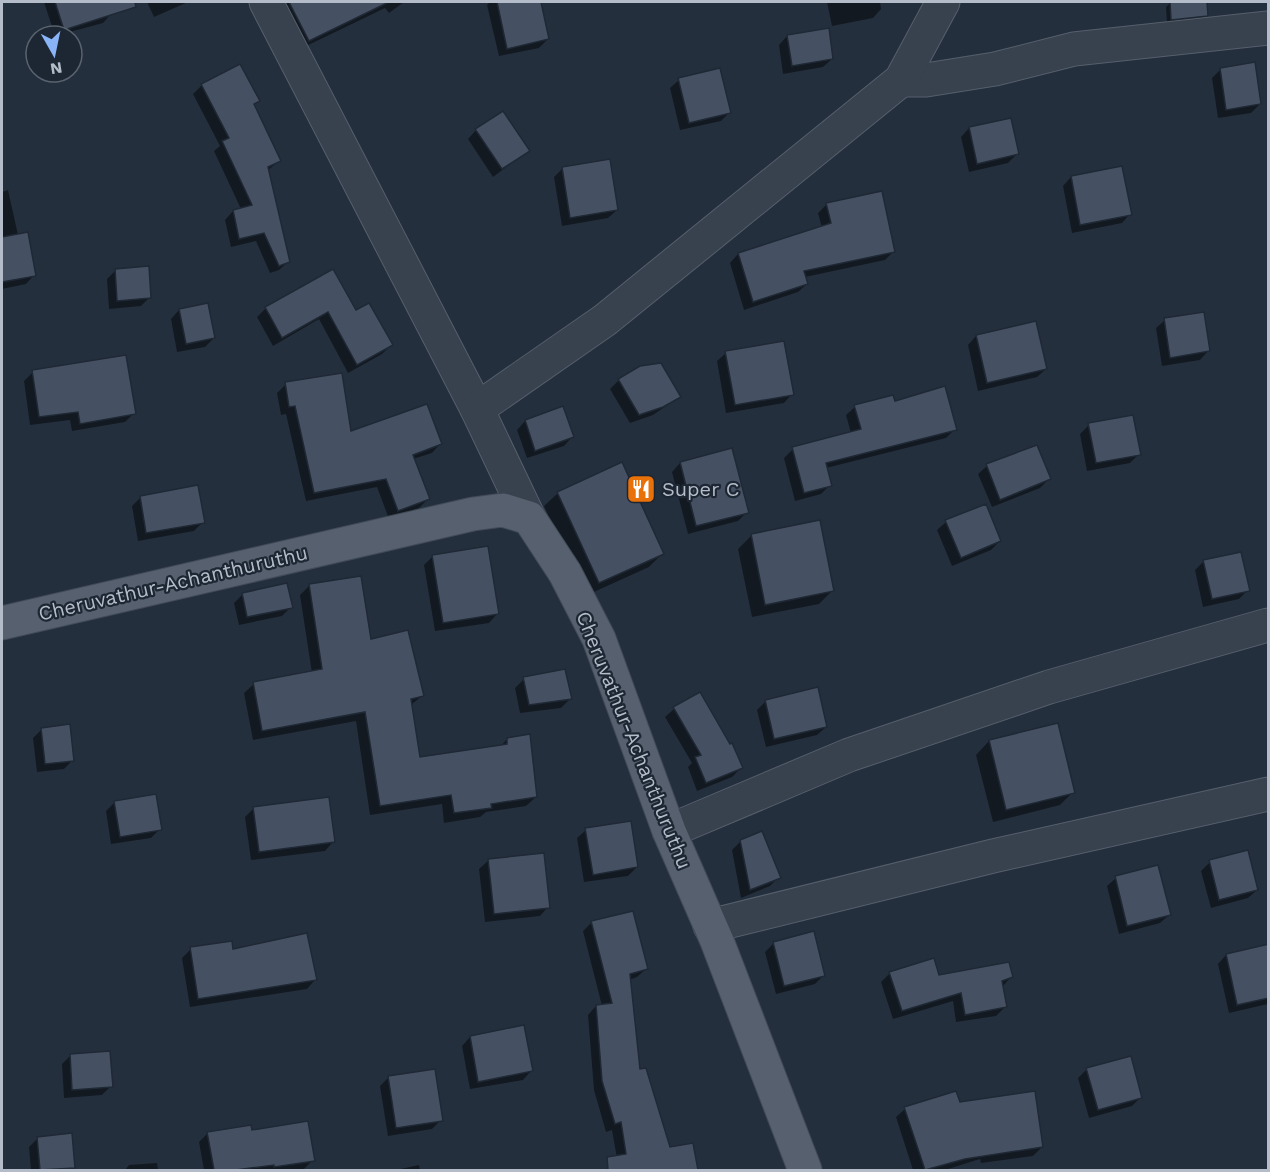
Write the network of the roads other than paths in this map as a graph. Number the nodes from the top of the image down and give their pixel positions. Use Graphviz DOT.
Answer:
graph roads {
  1 [pos="266,2"];
  2 [pos="943,2"];
  3 [pos="1269,27"];
  4 [pos="901,80"];
  5 [pos="477,409"];
  6 [pos="529,518"];
  7 [pos="2,623"];
  8 [pos="1269,625"];
  9 [pos="1269,794"];
  10 [pos="669,831"];
  11 [pos="710,926"];
  12 [pos="805,1170"];
  1 -- 5 [label="street"];
  2 -- 4 [label="street"];
  3 -- 4 [label="street"];
  4 -- 5 [label="street"];
  5 -- 6 [label="street"];
  6 -- 7 [label="main road, Cheruvathur-Achanthuruthu"];
  6 -- 10 [label="main road, Cheruvathur-Achanthuruthu"];
  8 -- 10 [label="street"];
  9 -- 11 [label="street"];
  10 -- 11 [label="main road, Cheruvathur-Achanthuruthu"];
  11 -- 12 [label="main road, Cheruvathur-Achanthuruthu"];
}
